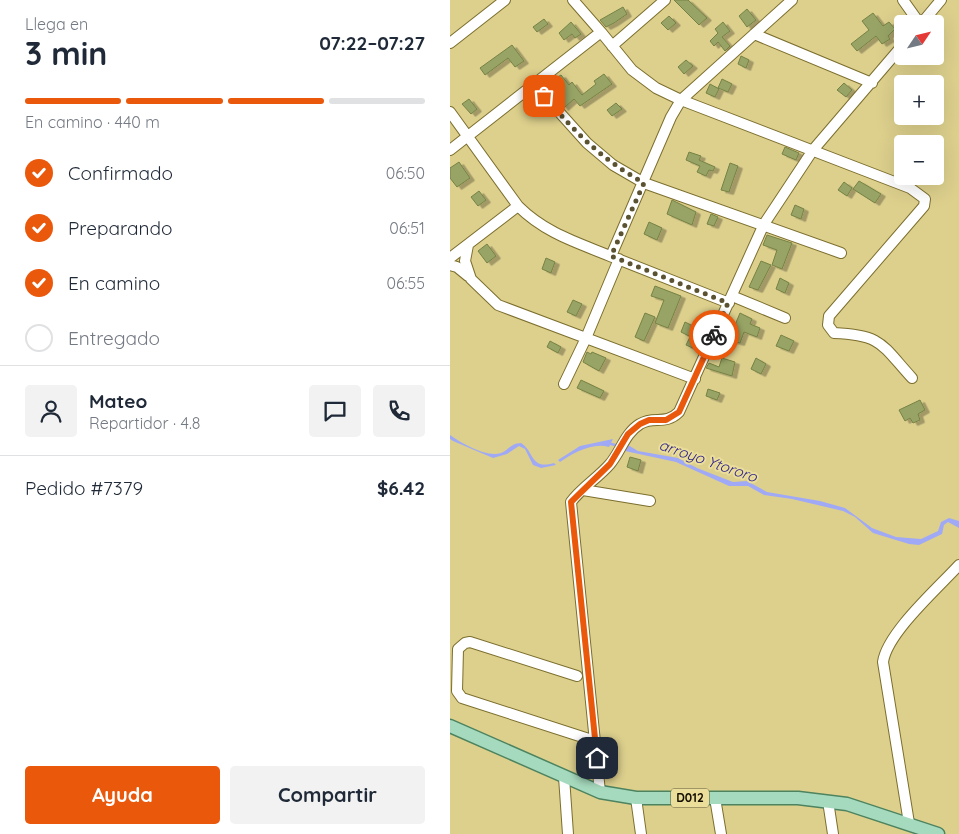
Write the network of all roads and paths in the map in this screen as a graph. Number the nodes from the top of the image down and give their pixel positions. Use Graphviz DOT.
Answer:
graph roads {
  1 [pos="505,0"];
  2 [pos="574,0"];
  3 [pos="665,0"];
  4 [pos="792,0"];
  5 [pos="903,0"];
  6 [pos="941,0"];
  7 [pos="914,15"];
  8 [pos="928,15"];
  9 [pos="601,32"];
  10 [pos="754,34"];
  11 [pos="450,43"];
  12 [pos="612,46"];
  13 [pos="894,56"];
  14 [pos="872,82"];
  15 [pos="534,84"];
  16 [pos="681,100"];
  17 [pos="450,112"];
  18 [pos="469,136"];
  19 [pos="450,150"];
  20 [pos="813,150"];
  21 [pos="644,183"];
  22 [pos="518,206"];
  23 [pos="764,224"];
  24 [pos="468,245"];
  25 [pos="841,253"];
  26 [pos="450,258"];
  27 [pos="615,258"];
  28 [pos="450,265"];
  29 [pos="471,279"];
  30 [pos="730,299"];
  31 [pos="785,318"];
  32 [pos="586,338"];
  33 [pos="912,378"];
  34 [pos="695,379"];
  35 [pos="564,384"];
  36 [pos="584,490"];
  37 [pos="650,500"];
  38 [pos="959,565"];
  39 [pos="576,676"];
  40 [pos="450,726"];
  41 [pos="595,741"];
  42 [pos="564,777"];
  43 [pos="600,792"];
  44 [pos="636,798"];
  45 [pos="715,798"];
  46 [pos="828,802"];
  47 [pos="909,823"];
  48 [pos="568,834"];
  49 [pos="641,834"];
  50 [pos="721,834"];
  51 [pos="832,834"];
  52 [pos="938,834"];
  1 -- 11 [label="street"];
  2 -- 9 [label="street"];
  3 -- 12 [label="street"];
  4 -- 10 [label="street"];
  5 -- 7 [label="street"];
  6 -- 8 [label="street"];
  9 -- 12 [label="street"];
  9 -- 15 [label="street"];
  10 -- 14 [label="street"];
  10 -- 16 [label="street"];
  12 -- 16 [label="street"];
  13 -- 14 [label="street"];
  14 -- 20 [label="street"];
  15 -- 18 [label="street"];
  15 -- 21 [label="street"];
  16 -- 20 [label="street"];
  16 -- 21 [label="street"];
  17 -- 18 [label="street"];
  18 -- 19 [label="street"];
  18 -- 22 [label="street"];
  20 -- 23 [label="street"];
  20 -- 33 [label="street"];
  21 -- 23 [label="street"];
  21 -- 27 [label="street"];
  22 -- 24 [label="street"];
  22 -- 27 [label="street"];
  23 -- 25 [label="street"];
  23 -- 30 [label="street"];
  24 -- 26 [label="street"];
  24 -- 29 [label="street"];
  27 -- 30 [label="street"];
  27 -- 32 [label="street"];
  28 -- 29 [label="street"];
  29 -- 32 [label="street"];
  30 -- 31 [label="street"];
  30 -- 34 [label="street"];
  32 -- 34 [label="street"];
  32 -- 35 [label="street"];
  34 -- 36 [label="street"];
  36 -- 37 [label="street"];
  36 -- 41 [label="street"];
  38 -- 47 [label="street"];
  39 -- 41 [label="street"];
  40 -- 42 [label="main road, D012"];
  41 -- 43 [label="street"];
  42 -- 43 [label="main road, D012"];
  42 -- 48 [label="street"];
  43 -- 44 [label="main road, D012"];
  44 -- 45 [label="main road, D012"];
  44 -- 49 [label="street"];
  45 -- 46 [label="main road, D012"];
  45 -- 50 [label="street"];
  46 -- 47 [label="main road, D012"];
  46 -- 51 [label="street"];
  47 -- 52 [label="main road, D012"];
}
